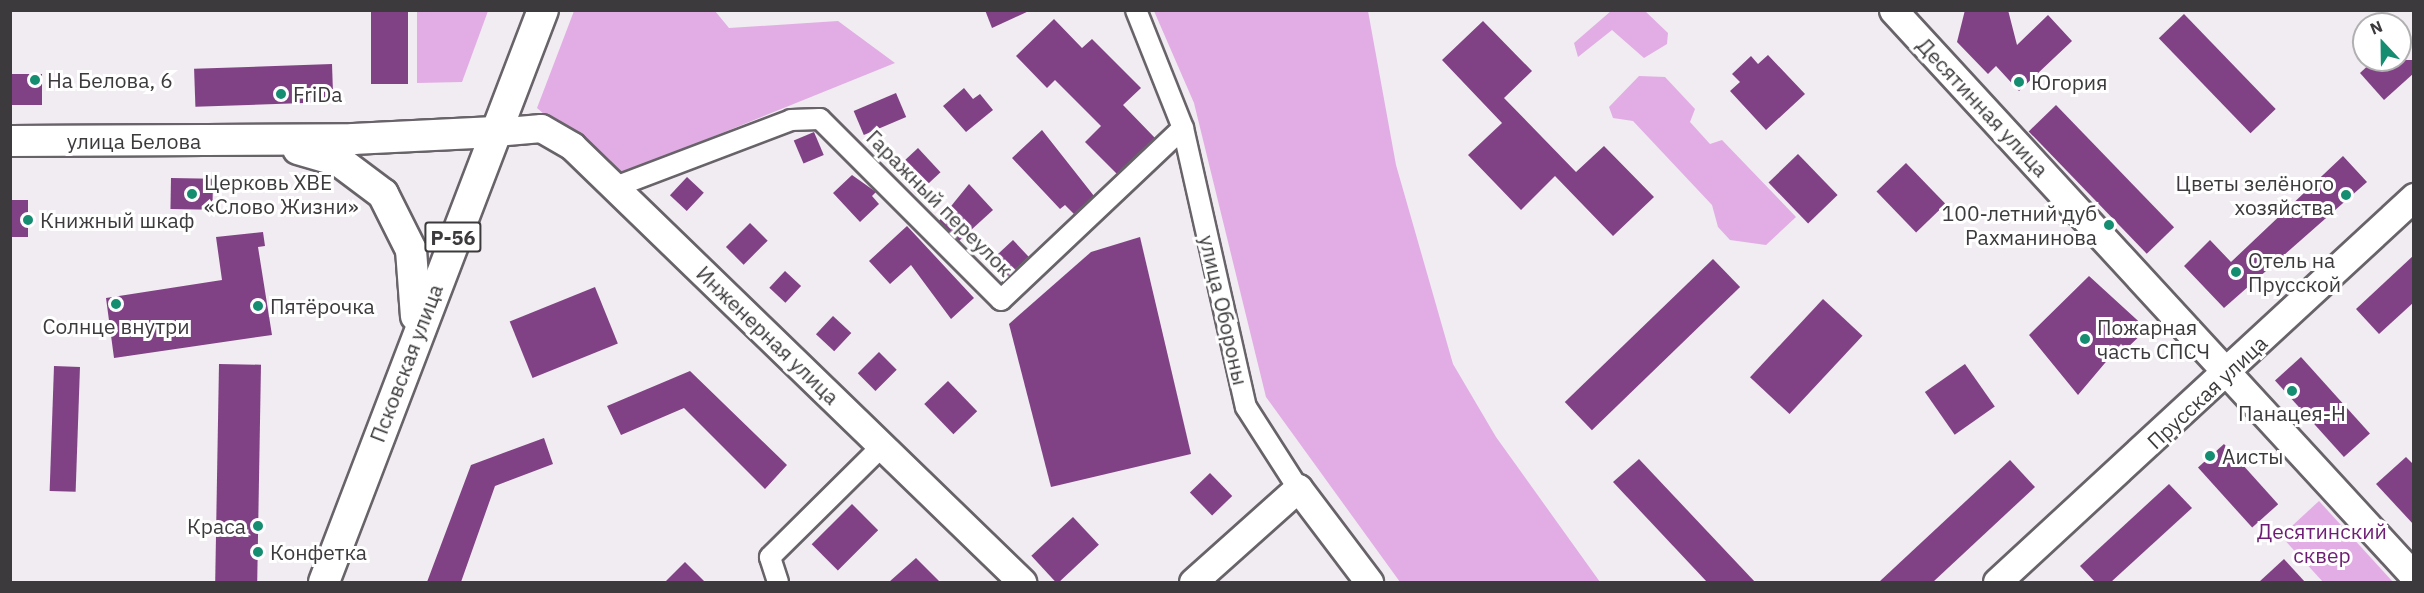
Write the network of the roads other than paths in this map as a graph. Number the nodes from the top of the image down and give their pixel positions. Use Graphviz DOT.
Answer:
graph roads {
  1 [pos="543,10"];
  2 [pos="1136,10"];
  3 [pos="1893,10"];
  4 [pos="1184,128"];
  5 [pos="495,132"];
  6 [pos="10,141"];
  7 [pos="257,141"];
  8 [pos="615,187"];
  9 [pos="2414,197"];
  10 [pos="413,342"];
  11 [pos="2230,371"];
  12 [pos="882,446"];
  13 [pos="1298,488"];
  14 [pos="2414,576"];
  15 [pos="324,582"];
  16 [pos="778,582"];
  17 [pos="1022,582"];
  18 [pos="1193,582"];
  19 [pos="1369,582"];
  20 [pos="1997,582"];
  1 -- 5 [label="main road, Псковская улица / Р-56"];
  2 -- 4 [label="street, улица Обороны"];
  3 -- 11 [label="street, Десятинная улица"];
  4 -- 8 [label="street, Гаражный переулок"];
  4 -- 13 [label="street, улица Обороны"];
  5 -- 7 [label="main road, улица Белова"];
  5 -- 8 [label="street, Инженерная улица"];
  5 -- 10 [label="main road, Псковская улица / Р-56"];
  6 -- 7 [label="main road, улица Белова"];
  7 -- 10 [label="main road, улица Белова"];
  8 -- 12 [label="street, Инженерная улица"];
  9 -- 11 [label="street, Прусская улица"];
  10 -- 15 [label="main road, Псковская улица / Р-56"];
  11 -- 14 [label="street, Десятинная улица"];
  11 -- 20 [label="street, Прусская улица"];
  12 -- 16 [label="street"];
  12 -- 17 [label="street, Инженерная улица"];
  13 -- 18 [label="street"];
  13 -- 19 [label="street, улица Обороны"];
}
